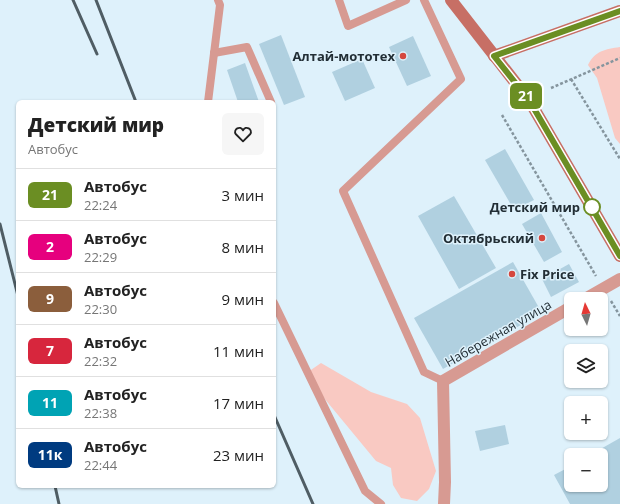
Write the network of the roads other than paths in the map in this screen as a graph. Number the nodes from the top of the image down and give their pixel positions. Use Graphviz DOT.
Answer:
graph roads {
  1 [pos="218,0"];
  2 [pos="339,0"];
  3 [pos="406,0"];
  4 [pos="424,0"];
  5 [pos="451,0"];
  6 [pos="620,11"];
  7 [pos="214,53"];
  8 [pos="494,56"];
  9 [pos="208,100"];
  10 [pos="270,100"];
  11 [pos="620,256"];
  12 [pos="620,279"];
  13 [pos="597,292"];
  14 [pos="276,307"];
  15 [pos="564,311"];
  16 [pos="443,381"];
  17 [pos="382,504"];
  18 [pos="444,504"];
  1 -- 7 [label="lane"];
  2 -- 3 [label="lane"];
  4 -- 16 [label="lane"];
  5 -- 8 [label="street"];
  6 -- 8 [label="street"];
  7 -- 9 [label="lane"];
  7 -- 10 [label="lane"];
  8 -- 11 [label="street"];
  12 -- 13 [label="street"];
  14 -- 17 [label="lane"];
  15 -- 16 [label="street, Набережная улица"];
  16 -- 18 [label="street, Набережная улица"];
}
